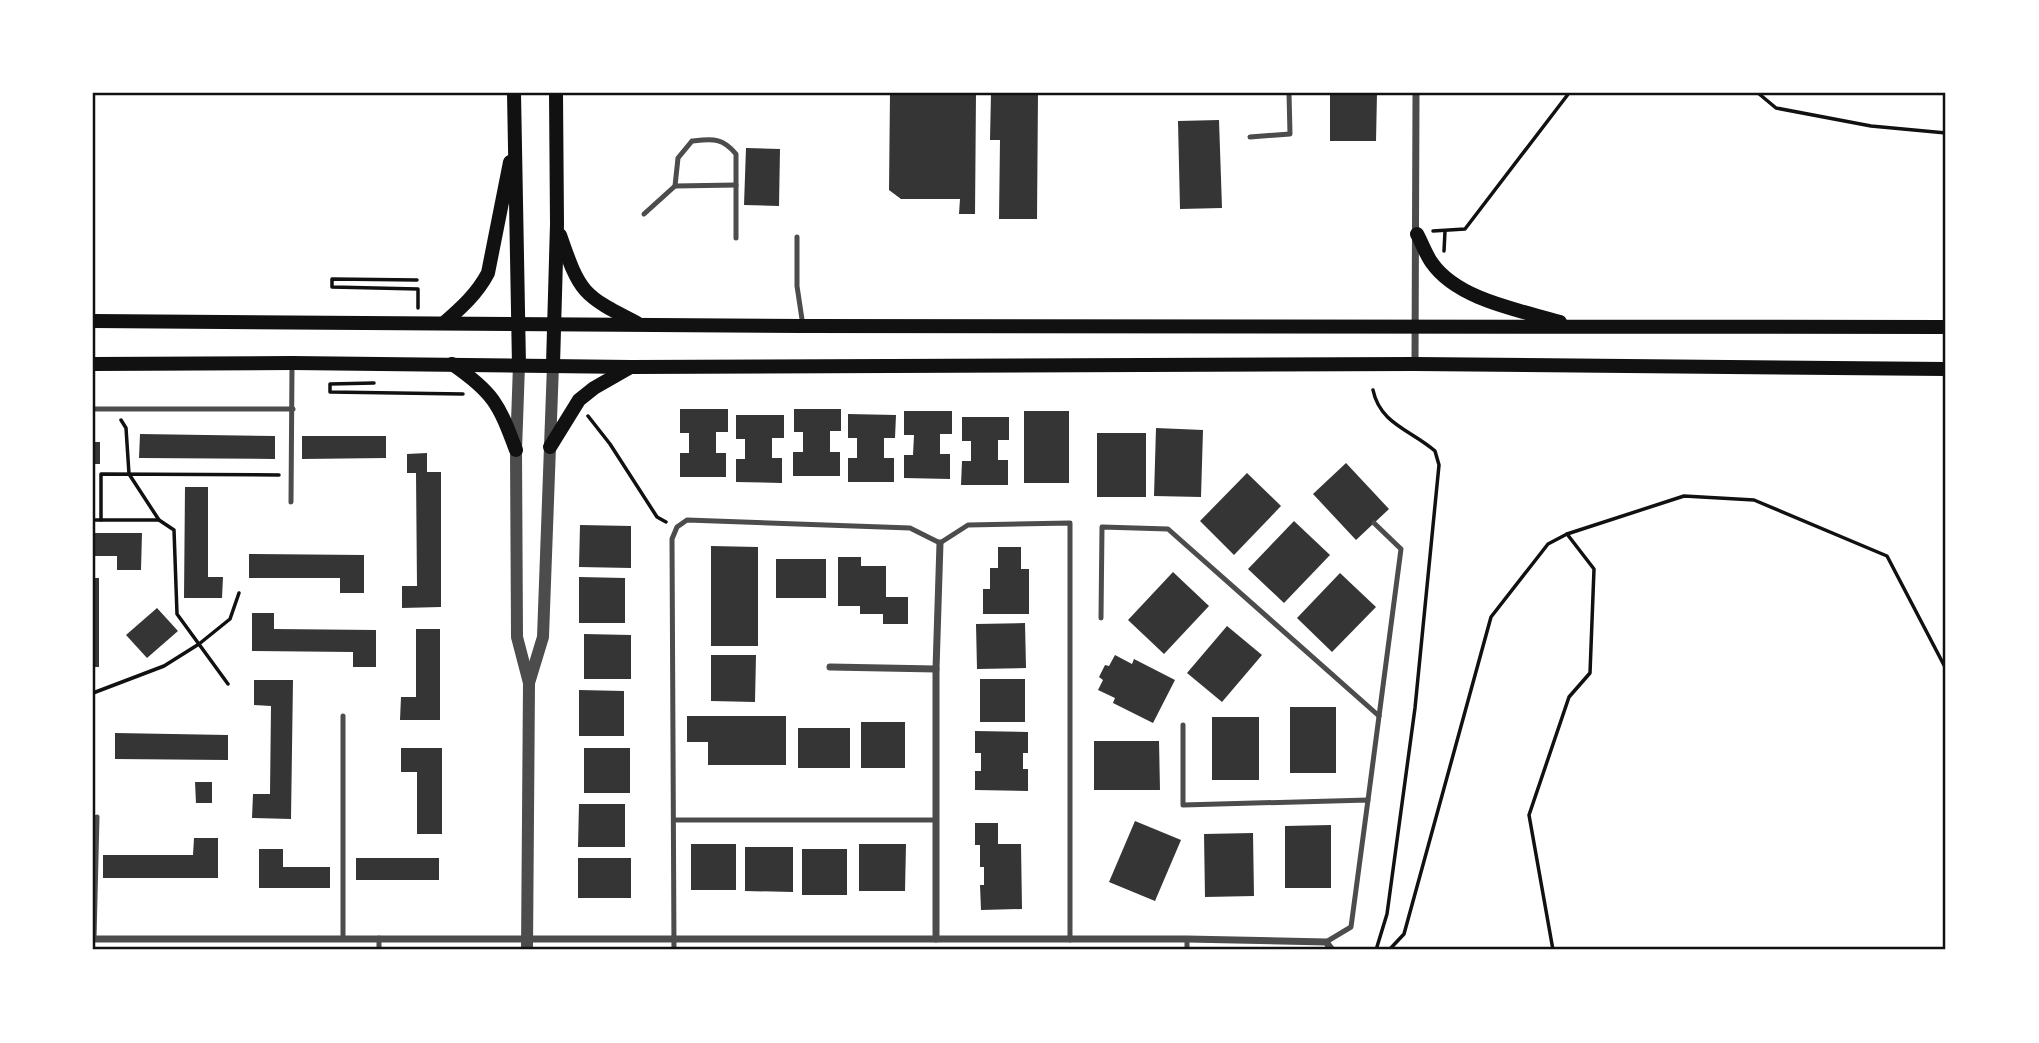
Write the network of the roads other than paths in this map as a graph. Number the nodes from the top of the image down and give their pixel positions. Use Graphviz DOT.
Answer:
graph roads {
  1 [pos="514,93"];
  2 [pos="556,93"];
  3 [pos="1289,93"];
  4 [pos="1416,93"];
  5 [pos="516,133"];
  6 [pos="1250,137"];
  7 [pos="736,185"];
  8 [pos="675,186"];
  9 [pos="644,214"];
  10 [pos="557,224"];
  11 [pos="1417,232"];
  12 [pos="797,237"];
  13 [pos="736,238"];
  14 [pos="93,321"];
  15 [pos="444,323"];
  16 [pos="519,324"];
  17 [pos="554,325"];
  18 [pos="641,325"];
  19 [pos="803,326"];
  20 [pos="1415,327"];
  21 [pos="1578,327"];
  22 [pos="1946,327"];
  23 [pos="292,363"];
  24 [pos="93,364"];
  25 [pos="452,364"];
  26 [pos="1415,364"];
  27 [pos="519,365"];
  28 [pos="553,365"];
  29 [pos="631,367"];
  30 [pos="1946,369"];
  31 [pos="93,409"];
  32 [pos="293,409"];
  33 [pos="550,447"];
  34 [pos="516,450"];
  35 [pos="291,502"];
  36 [pos="1374,523"];
  37 [pos="940,543"];
  38 [pos="1101,618"];
  39 [pos="830,667"];
  40 [pos="936,669"];
  41 [pos="529,683"];
  42 [pos="343,716"];
  43 [pos="1379,716"];
  44 [pos="1183,726"];
  45 [pos="1368,800"];
  46 [pos="97,817"];
  47 [pos="674,820"];
  48 [pos="936,820"];
  49 [pos="343,938"];
  50 [pos="379,938"];
  51 [pos="94,939"];
  52 [pos="674,939"];
  53 [pos="936,939"];
  54 [pos="1187,939"];
  55 [pos="1070,940"];
  56 [pos="1326,942"];
  57 [pos="527,945"];
  58 [pos="379,950"];
  59 [pos="674,950"];
  60 [pos="1187,950"];
  61 [pos="1332,950"];
  1 -- 5 [label="main road"];
  2 -- 10 [label="main road"];
  3 -- 6 [label="lane"];
  4 -- 11 [label="street"];
  5 -- 15 [label="main road"];
  5 -- 16 [label="main road"];
  7 -- 8 [label="lane"];
  7 -- 8 [label="lane"];
  7 -- 13 [label="lane"];
  8 -- 9 [label="lane"];
  10 -- 17 [label="main road"];
  10 -- 18 [label="main road"];
  11 -- 20 [label="street"];
  11 -- 21 [label="main road"];
  12 -- 19 [label="lane"];
  14 -- 15 [label="main road"];
  15 -- 16 [label="main road"];
  16 -- 17 [label="main road"];
  16 -- 27 [label="main road"];
  17 -- 18 [label="main road"];
  17 -- 28 [label="main road"];
  18 -- 19 [label="main road"];
  19 -- 20 [label="main road"];
  20 -- 21 [label="main road"];
  20 -- 26 [label="street"];
  21 -- 22 [label="main road"];
  23 -- 24 [label="main road"];
  23 -- 25 [label="main road"];
  23 -- 32 [label="lane"];
  25 -- 27 [label="main road"];
  25 -- 34 [label="main road"];
  26 -- 29 [label="main road"];
  26 -- 30 [label="main road"];
  27 -- 28 [label="main road"];
  27 -- 34 [label="street"];
  28 -- 29 [label="main road"];
  28 -- 33 [label="street"];
  29 -- 33 [label="main road"];
  31 -- 32 [label="lane"];
  32 -- 35 [label="lane"];
  33 -- 41 [label="street"];
  34 -- 41 [label="street"];
  36 -- 43 [label="lane"];
  37 -- 40 [label="street"];
  37 -- 47 [label="lane"];
  37 -- 55 [label="lane"];
  38 -- 43 [label="lane"];
  39 -- 40 [label="street"];
  40 -- 48 [label="street"];
  41 -- 57 [label="street"];
  42 -- 49 [label="lane"];
  43 -- 45 [label="lane"];
  44 -- 45 [label="lane"];
  45 -- 56 [label="lane"];
  46 -- 51 [label="lane"];
  47 -- 48 [label="lane"];
  47 -- 52 [label="lane"];
  48 -- 53 [label="street"];
  49 -- 50 [label="street"];
  49 -- 51 [label="street"];
  50 -- 57 [label="street"];
  50 -- 58 [label="lane"];
  52 -- 53 [label="street"];
  52 -- 57 [label="street"];
  52 -- 59 [label="lane"];
  53 -- 55 [label="street"];
  54 -- 55 [label="street"];
  54 -- 56 [label="street"];
  54 -- 60 [label="lane"];
  56 -- 61 [label="street"];
}
